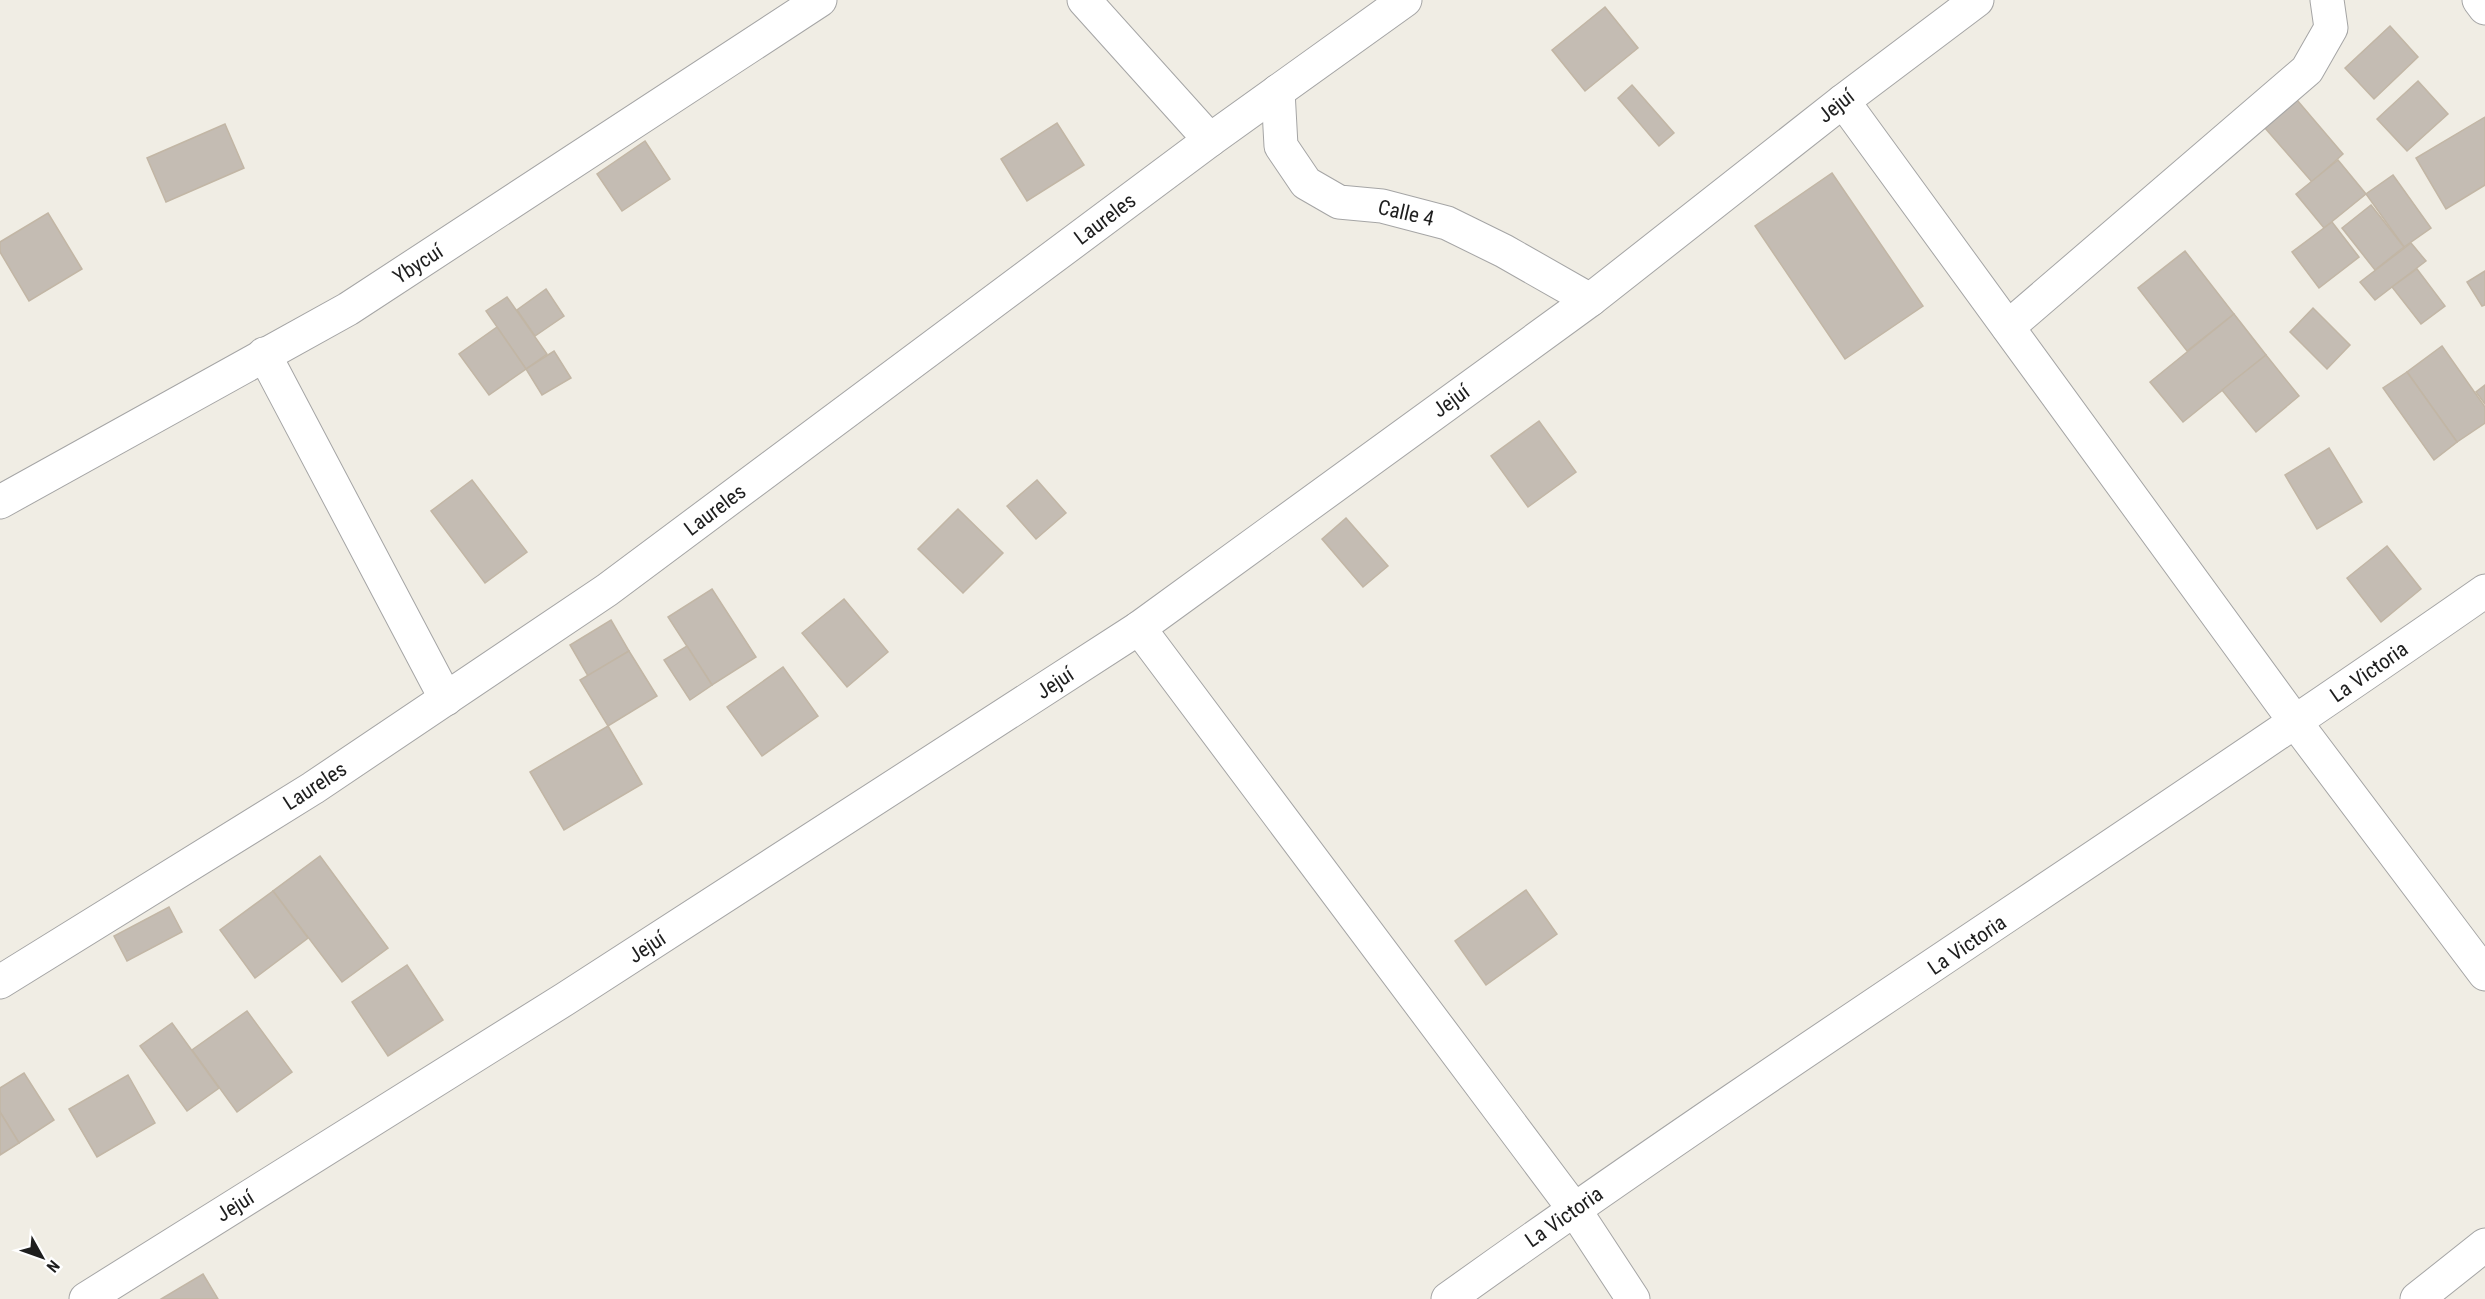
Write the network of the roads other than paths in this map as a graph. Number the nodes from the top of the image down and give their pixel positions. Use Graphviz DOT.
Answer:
graph roads {
  1 [pos="820,0"];
  2 [pos="1084,0"];
  3 [pos="1405,0"];
  4 [pos="1977,0"];
  5 [pos="2327,0"];
  6 [pos="2479,0"];
  7 [pos="2485,8"];
  8 [pos="1278,92"];
  9 [pos="1843,101"];
  10 [pos="1210,140"];
  11 [pos="1590,300"];
  12 [pos="2008,327"];
  13 [pos="264,354"];
  14 [pos="0,502"];
  15 [pos="2485,591"];
  16 [pos="1139,628"];
  17 [pos="446,699"];
  18 [pos="2296,723"];
  19 [pos="2485,974"];
  20 [pos="0,982"];
  21 [pos="1574,1209"];
  22 [pos="2485,1245"];
  23 [pos="86,1299"];
  24 [pos="1448,1299"];
  25 [pos="1633,1299"];
  26 [pos="2417,1299"];
  1 -- 13 [label="street, Ybycuí"];
  2 -- 10 [label="street"];
  3 -- 8 [label="street, Laureles"];
  4 -- 9 [label="street, Jejuí"];
  5 -- 12 [label="street"];
  6 -- 7 [label="street"];
  8 -- 10 [label="street, Laureles"];
  8 -- 11 [label="street, Calle 4"];
  9 -- 11 [label="street, Jejuí"];
  9 -- 12 [label="street"];
  10 -- 17 [label="street, Laureles"];
  11 -- 16 [label="street, Jejuí"];
  12 -- 18 [label="street"];
  13 -- 14 [label="street, Ybycuí"];
  13 -- 17 [label="street"];
  15 -- 18 [label="street, La Victoria"];
  16 -- 21 [label="street"];
  16 -- 23 [label="street, Jejuí"];
  17 -- 20 [label="street, Laureles"];
  18 -- 19 [label="street"];
  18 -- 21 [label="street, La Victoria"];
  21 -- 24 [label="street, La Victoria"];
  21 -- 25 [label="street"];
  22 -- 26 [label="street"];
}
